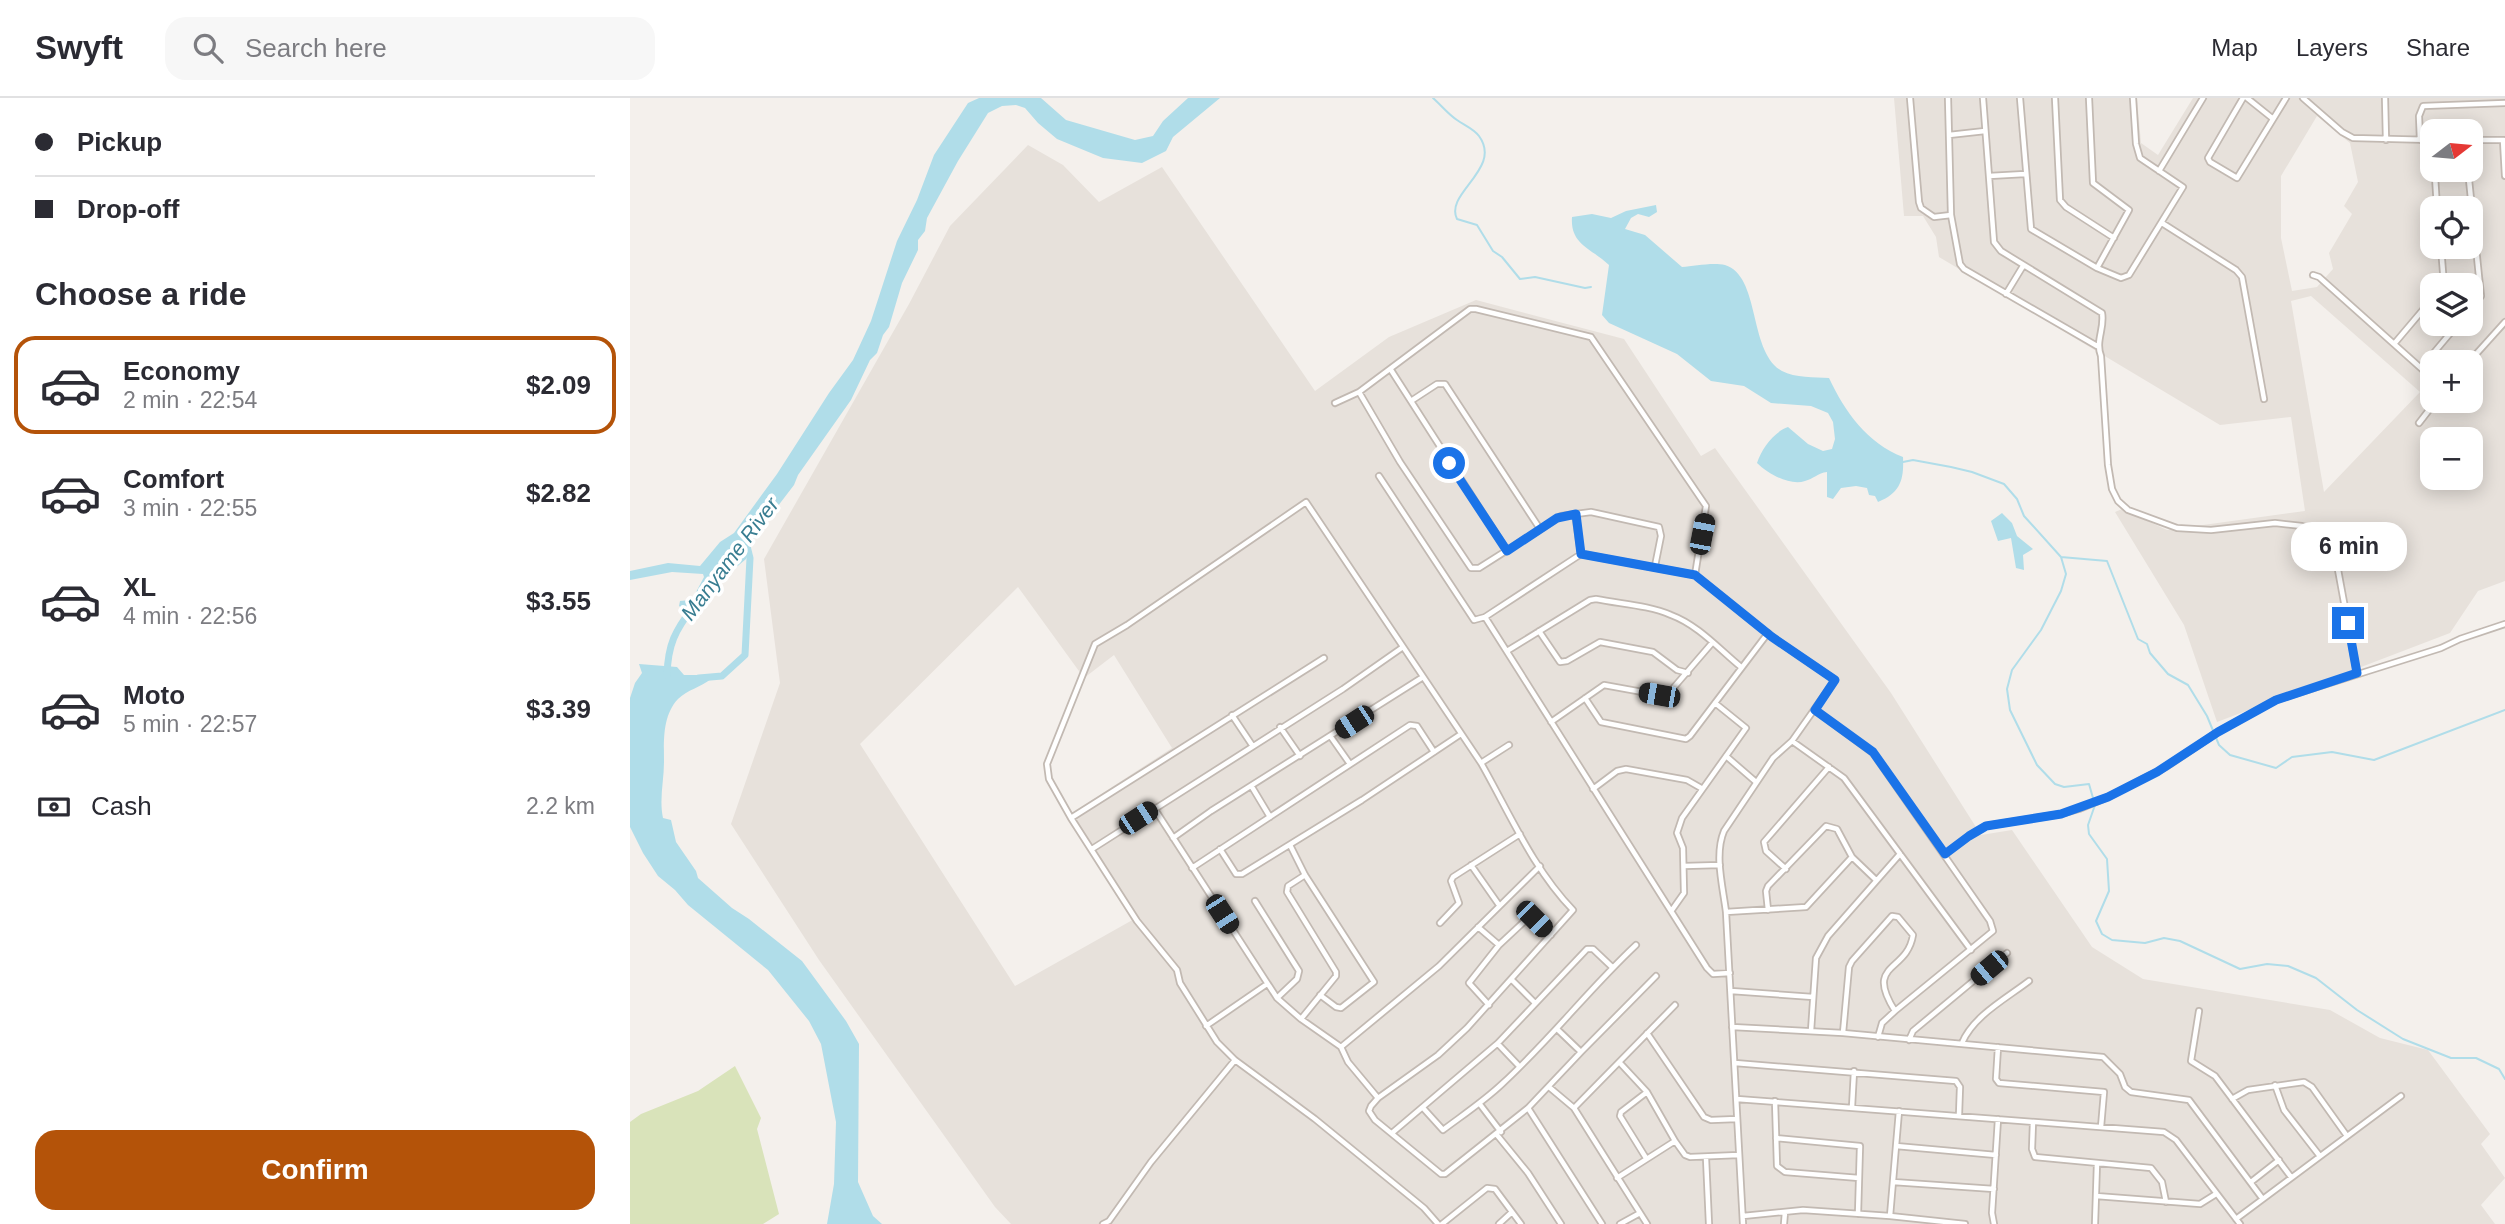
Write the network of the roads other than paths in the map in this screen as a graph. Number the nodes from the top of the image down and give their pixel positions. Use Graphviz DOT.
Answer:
graph roads {
  1 [pos="1910,98"];
  2 [pos="1948,98"];
  3 [pos="1983,98"];
  4 [pos="2020,98"];
  5 [pos="2055,98"];
  6 [pos="2089,98"];
  7 [pos="2133,98"];
  8 [pos="2203,98"];
  9 [pos="2245,98"];
  10 [pos="2286,98"];
  11 [pos="2303,98"];
  12 [pos="2385,98"];
  13 [pos="2469,98"];
  14 [pos="2505,103"];
  15 [pos="2468,105"];
  16 [pos="2272,118"];
  17 [pos="2421,119"];
  18 [pos="1985,131"];
  19 [pos="1949,135"];
  20 [pos="2386,140"];
  21 [pos="2420,140"];
  22 [pos="2483,140"];
  23 [pos="2504,140"];
  24 [pos="2159,171"];
  25 [pos="2025,174"];
  26 [pos="1989,176"];
  27 [pos="2505,176"];
  28 [pos="2469,182"];
  29 [pos="1951,215"];
  30 [pos="2162,223"];
  31 [pos="2114,238"];
  32 [pos="2023,266"];
  33 [pos="2097,268"];
  34 [pos="2479,273"];
  35 [pos="2313,275"];
  36 [pos="2006,295"];
  37 [pos="2420,313"];
  38 [pos="2505,322"];
  39 [pos="2449,336"];
  40 [pos="2394,344"];
  41 [pos="2097,346"];
  42 [pos="2437,350"];
  43 [pos="2480,350"];
  44 [pos="2420,367"];
  45 [pos="1391,370"];
  46 [pos="1359,393"];
  47 [pos="2264,399"];
  48 [pos="1411,401"];
  49 [pos="1335,403"];
  50 [pos="2426,413"];
  51 [pos="2418,423"];
  52 [pos="1379,476"];
  53 [pos="1576,514"];
  54 [pos="1540,529"];
  55 [pos="1507,551"];
  56 [pos="1581,554"];
  57 [pos="1655,566"];
  58 [pos="1695,575"];
  59 [pos="1485,617"];
  60 [pos="2505,624"];
  61 [pos="1539,631"];
  62 [pos="1768,633"];
  63 [pos="1712,643"];
  64 [pos="1403,647"];
  65 [pos="1507,650"];
  66 [pos="1324,658"];
  67 [pos="1741,667"];
  68 [pos="1688,673"];
  69 [pos="2357,673"];
  70 [pos="1423,677"];
  71 [pos="1585,698"];
  72 [pos="1715,703"];
  73 [pos="1815,710"];
  74 [pos="1232,715"];
  75 [pos="1551,722"];
  76 [pos="1280,727"];
  77 [pos="1461,734"];
  78 [pos="1331,737"];
  79 [pos="1792,741"];
  80 [pos="1252,745"];
  81 [pos="1509,745"];
  82 [pos="1434,752"];
  83 [pos="1726,755"];
  84 [pos="1300,757"];
  85 [pos="1481,763"];
  86 [pos="1350,764"];
  87 [pos="1829,767"];
  88 [pos="1756,782"];
  89 [pos="1252,787"];
  90 [pos="1701,788"];
  91 [pos="1593,789"];
  92 [pos="1154,808"];
  93 [pos="1270,817"];
  94 [pos="1071,818"];
  95 [pos="1520,834"];
  96 [pos="1173,838"];
  97 [pos="1290,845"];
  98 [pos="1092,849"];
  99 [pos="1220,849"];
  100 [pos="1900,853"];
  101 [pos="1945,854"];
  102 [pos="1852,857"];
  103 [pos="1471,865"];
  104 [pos="1720,865"];
  105 [pos="1540,866"];
  106 [pos="1684,866"];
  107 [pos="1192,868"];
  108 [pos="1786,869"];
  109 [pos="1306,875"];
  110 [pos="1876,880"];
  111 [pos="1255,901"];
  112 [pos="1499,905"];
  113 [pos="1672,910"];
  114 [pos="1768,910"];
  115 [pos="1726,912"];
  116 [pos="1440,923"];
  117 [pos="1478,927"];
  118 [pos="1551,935"];
  119 [pos="1499,945"];
  120 [pos="1636,945"];
  121 [pos="1971,950"];
  122 [pos="2007,953"];
  123 [pos="1612,967"];
  124 [pos="1730,972"];
  125 [pos="1656,975"];
  126 [pos="1511,979"];
  127 [pos="2029,981"];
  128 [pos="1266,984"];
  129 [pos="1731,991"];
  130 [pos="1320,995"];
  131 [pos="1813,997"];
  132 [pos="1277,998"];
  133 [pos="1535,1003"];
  134 [pos="1489,1005"];
  135 [pos="1675,1005"];
  136 [pos="1895,1011"];
  137 [pos="2199,1011"];
  138 [pos="1301,1019"];
  139 [pos="1206,1026"];
  140 [pos="1732,1027"];
  141 [pos="1557,1028"];
  142 [pos="1811,1031"];
  143 [pos="1647,1033"];
  144 [pos="1843,1033"];
  145 [pos="1878,1037"];
  146 [pos="1909,1040"];
  147 [pos="1498,1043"];
  148 [pos="1962,1043"];
  149 [pos="1341,1047"];
  150 [pos="1998,1047"];
  151 [pos="1581,1052"];
  152 [pos="1235,1060"];
  153 [pos="1620,1063"];
  154 [pos="1735,1063"];
  155 [pos="1519,1066"];
  156 [pos="1854,1071"];
  157 [pos="2275,1085"];
  158 [pos="1549,1087"];
  159 [pos="1647,1092"];
  160 [pos="2401,1096"];
  161 [pos="1378,1098"];
  162 [pos="2232,1099"];
  163 [pos="1737,1100"];
  164 [pos="1775,1101"];
  165 [pos="1479,1103"];
  166 [pos="1852,1107"];
  167 [pos="1424,1108"];
  168 [pos="1528,1108"];
  169 [pos="1574,1108"];
  170 [pos="1899,1111"];
  171 [pos="1959,1115"];
  172 [pos="1737,1119"];
  173 [pos="1998,1119"];
  174 [pos="2033,1122"];
  175 [pos="2101,1127"];
  176 [pos="1392,1133"];
  177 [pos="1499,1133"];
  178 [pos="2347,1136"];
  179 [pos="1776,1138"];
  180 [pos="1675,1141"];
  181 [pos="1895,1146"];
  182 [pos="1739,1155"];
  183 [pos="1996,1155"];
  184 [pos="2319,1155"];
  185 [pos="1646,1158"];
  186 [pos="1706,1158"];
  187 [pos="2279,1160"];
  188 [pos="2096,1163"];
  189 [pos="2291,1177"];
  190 [pos="1617,1178"];
  191 [pos="1859,1178"];
  192 [pos="1893,1182"];
  193 [pos="2251,1182"];
  194 [pos="1994,1189"];
  195 [pos="2216,1194"];
  196 [pos="2096,1196"];
  197 [pos="2262,1198"];
  198 [pos="2166,1202"];
  199 [pos="1512,1212"];
  200 [pos="1785,1212"];
  201 [pos="1640,1213"];
  202 [pos="1858,1214"];
  203 [pos="1743,1216"];
  204 [pos="1890,1216"];
  205 [pos="2236,1219"];
  206 [pos="1928,1222"];
  207 [pos="1103,1224"];
  208 [pos="1440,1224"];
  209 [pos="1499,1224"];
  210 [pos="1521,1224"];
  211 [pos="1561,1224"];
  212 [pos="1602,1224"];
  213 [pos="1620,1224"];
  214 [pos="1647,1224"];
  215 [pos="1709,1224"];
  216 [pos="1743,1224"];
  217 [pos="1784,1224"];
  218 [pos="1965,1224"];
  219 [pos="1994,1224"];
  220 [pos="2095,1224"];
  221 [pos="2240,1224"];
  1 -- 29 [label="street"];
  2 -- 19 [label="street"];
  3 -- 18 [label="street"];
  4 -- 25 [label="street"];
  5 -- 31 [label="street"];
  6 -- 31 [label="street"];
  7 -- 24 [label="street"];
  8 -- 24 [label="street"];
  9 -- 16 [label="street"];
  9 -- 16 [label="street"];
  10 -- 16 [label="street"];
  11 -- 20 [label="street"];
  12 -- 20 [label="street"];
  13 -- 15 [label="street"];
  14 -- 15 [label="street"];
  15 -- 17 [label="street"];
  18 -- 19 [label="street"];
  18 -- 26 [label="street"];
  19 -- 29 [label="street"];
  20 -- 21 [label="street"];
  22 -- 23 [label="street"];
  23 -- 27 [label="street"];
  24 -- 30 [label="street"];
  25 -- 26 [label="street"];
  25 -- 33 [label="street"];
  26 -- 32 [label="street"];
  28 -- 34 [label="street"];
  29 -- 36 [label="street"];
  30 -- 33 [label="street"];
  30 -- 47 [label="street"];
  31 -- 33 [label="street"];
  32 -- 36 [label="street"];
  32 -- 41 [label="street"];
  35 -- 40 [label="street"];
  36 -- 41 [label="street"];
  37 -- 40 [label="street"];
  38 -- 43 [label="street"];
  39 -- 42 [label="street"];
  40 -- 44 [label="street"];
  41 -- 69 [label="street"];
  45 -- 46 [label="street"];
  45 -- 48 [label="street"];
  45 -- 58 [label="street"];
  46 -- 49 [label="street"];
  46 -- 55 [label="street"];
  48 -- 54 [label="street"];
  48 -- 55 [label="street"];
  50 -- 51 [label="street"];
  52 -- 59 [label="street"];
  53 -- 54 [label="street"];
  53 -- 56 [label="street"];
  53 -- 57 [label="street"];
  54 -- 55 [label="street"];
  56 -- 57 [label="street"];
  56 -- 59 [label="street"];
  57 -- 58 [label="street"];
  58 -- 62 [label="street"];
  59 -- 65 [label="street"];
  60 -- 69 [label="street"];
  61 -- 63 [label="street"];
  61 -- 65 [label="street"];
  61 -- 68 [label="street"];
  62 -- 67 [label="street"];
  62 -- 73 [label="street"];
  63 -- 67 [label="street"];
  63 -- 68 [label="street"];
  64 -- 70 [label="street"];
  64 -- 76 [label="street"];
  64 -- 94 [label="street"];
  65 -- 75 [label="street"];
  66 -- 74 [label="street"];
  67 -- 72 [label="street"];
  68 -- 71 [label="street"];
  69 -- 101 [label="street"];
  70 -- 77 [label="street"];
  70 -- 78 [label="street"];
  71 -- 72 [label="street"];
  71 -- 75 [label="street"];
  72 -- 83 [label="street"];
  73 -- 79 [label="street"];
  73 -- 101 [label="street"];
  74 -- 80 [label="street"];
  74 -- 94 [label="street"];
  75 -- 91 [label="street"];
  76 -- 80 [label="street"];
  76 -- 84 [label="street"];
  77 -- 82 [label="street"];
  77 -- 85 [label="street"];
  78 -- 84 [label="street"];
  78 -- 86 [label="street"];
  79 -- 87 [label="street"];
  79 -- 88 [label="street"];
  80 -- 92 [label="street"];
  81 -- 85 [label="street"];
  82 -- 86 [label="street"];
  82 -- 97 [label="street"];
  83 -- 88 [label="street"];
  83 -- 90 [label="street"];
  84 -- 89 [label="street"];
  85 -- 95 [label="street"];
  86 -- 93 [label="street"];
  87 -- 100 [label="street"];
  87 -- 108 [label="street"];
  88 -- 104 [label="street"];
  89 -- 93 [label="street"];
  89 -- 96 [label="street"];
  90 -- 91 [label="street"];
  90 -- 106 [label="street"];
  91 -- 113 [label="street"];
  92 -- 96 [label="street"];
  92 -- 98 [label="street"];
  93 -- 99 [label="street"];
  94 -- 98 [label="street"];
  95 -- 103 [label="street"];
  95 -- 105 [label="street"];
  96 -- 107 [label="street"];
  97 -- 99 [label="street"];
  97 -- 109 [label="street"];
  98 -- 139 [label="street"];
  99 -- 107 [label="street"];
  100 -- 110 [label="street"];
  100 -- 121 [label="street"];
  101 -- 121 [label="street"];
  102 -- 108 [label="street"];
  102 -- 110 [label="street"];
  102 -- 114 [label="street"];
  103 -- 112 [label="street"];
  103 -- 116 [label="street"];
  104 -- 106 [label="street"];
  104 -- 115 [label="street"];
  105 -- 112 [label="street"];
  105 -- 118 [label="street"];
  106 -- 113 [label="street"];
  107 -- 128 [label="street"];
  108 -- 114 [label="street"];
  109 -- 130 [label="street"];
  109 -- 130 [label="street"];
  110 -- 131 [label="street"];
  111 -- 132 [label="street"];
  112 -- 117 [label="street"];
  113 -- 124 [label="street"];
  114 -- 115 [label="street"];
  115 -- 124 [label="street"];
  117 -- 119 [label="street"];
  117 -- 149 [label="street"];
  118 -- 119 [label="street"];
  118 -- 126 [label="street"];
  119 -- 134 [label="street"];
  120 -- 123 [label="street"];
  121 -- 136 [label="street"];
  122 -- 146 [label="street"];
  123 -- 133 [label="street"];
  123 -- 141 [label="street"];
  124 -- 129 [label="street"];
  125 -- 151 [label="street"];
  126 -- 133 [label="street"];
  126 -- 134 [label="street"];
  127 -- 148 [label="street"];
  128 -- 132 [label="street"];
  128 -- 139 [label="street"];
  129 -- 131 [label="street"];
  129 -- 140 [label="street"];
  130 -- 138 [label="street"];
  131 -- 142 [label="street"];
  132 -- 138 [label="street"];
  133 -- 147 [label="street"];
  134 -- 161 [label="street"];
  135 -- 143 [label="street"];
  136 -- 144 [label="street"];
  136 -- 145 [label="street"];
  137 -- 162 [label="street"];
  138 -- 149 [label="street"];
  139 -- 152 [label="street"];
  140 -- 142 [label="street"];
  140 -- 154 [label="street"];
  141 -- 151 [label="street"];
  141 -- 155 [label="street"];
  142 -- 144 [label="street"];
  143 -- 153 [label="street"];
  143 -- 172 [label="street"];
  144 -- 145 [label="street"];
  145 -- 146 [label="street"];
  146 -- 148 [label="street"];
  147 -- 155 [label="street"];
  147 -- 167 [label="street"];
  148 -- 150 [label="street"];
  149 -- 161 [label="street"];
  150 -- 175 [label="street"];
  150 -- 193 [label="street"];
  151 -- 158 [label="street"];
  152 -- 207 [label="street"];
  152 -- 208 [label="street"];
  153 -- 159 [label="street"];
  153 -- 169 [label="street"];
  154 -- 156 [label="street"];
  154 -- 163 [label="street"];
  155 -- 165 [label="street"];
  156 -- 166 [label="street"];
  156 -- 171 [label="street"];
  157 -- 162 [label="street"];
  157 -- 178 [label="street"];
  157 -- 184 [label="street"];
  158 -- 168 [label="street"];
  158 -- 169 [label="street"];
  159 -- 180 [label="street"];
  159 -- 185 [label="street"];
  160 -- 178 [label="street"];
  161 -- 176 [label="street"];
  162 -- 187 [label="street"];
  163 -- 164 [label="street"];
  163 -- 172 [label="street"];
  164 -- 166 [label="street"];
  164 -- 179 [label="street"];
  165 -- 167 [label="street"];
  165 -- 177 [label="street"];
  166 -- 170 [label="street"];
  167 -- 176 [label="street"];
  168 -- 177 [label="street"];
  168 -- 212 [label="street"];
  169 -- 190 [label="street"];
  170 -- 171 [label="street"];
  170 -- 181 [label="street"];
  171 -- 173 [label="street"];
  172 -- 182 [label="street"];
  173 -- 174 [label="street"];
  173 -- 183 [label="street"];
  174 -- 175 [label="street"];
  174 -- 188 [label="street"];
  175 -- 195 [label="street"];
  176 -- 177 [label="street"];
  177 -- 211 [label="street"];
  178 -- 184 [label="street"];
  179 -- 191 [label="street"];
  179 -- 191 [label="street"];
  180 -- 185 [label="street"];
  180 -- 186 [label="street"];
  181 -- 183 [label="street"];
  181 -- 192 [label="street"];
  182 -- 186 [label="street"];
  182 -- 203 [label="street"];
  183 -- 194 [label="street"];
  184 -- 189 [label="street"];
  185 -- 190 [label="street"];
  186 -- 215 [label="street"];
  187 -- 189 [label="street"];
  187 -- 193 [label="street"];
  188 -- 196 [label="street"];
  188 -- 198 [label="street"];
  189 -- 197 [label="street"];
  190 -- 201 [label="street"];
  191 -- 202 [label="street"];
  192 -- 194 [label="street"];
  192 -- 204 [label="street"];
  193 -- 197 [label="street"];
  194 -- 219 [label="street"];
  195 -- 198 [label="street"];
  195 -- 205 [label="street"];
  196 -- 198 [label="street"];
  196 -- 220 [label="street"];
  197 -- 205 [label="street"];
  199 -- 208 [label="street"];
  199 -- 209 [label="street"];
  199 -- 210 [label="street"];
  200 -- 202 [label="street"];
  200 -- 203 [label="street"];
  200 -- 217 [label="street"];
  201 -- 213 [label="street"];
  201 -- 214 [label="street"];
  202 -- 204 [label="street"];
  203 -- 216 [label="street"];
  204 -- 206 [label="street"];
  205 -- 221 [label="street"];
  206 -- 218 [label="street"];
}
